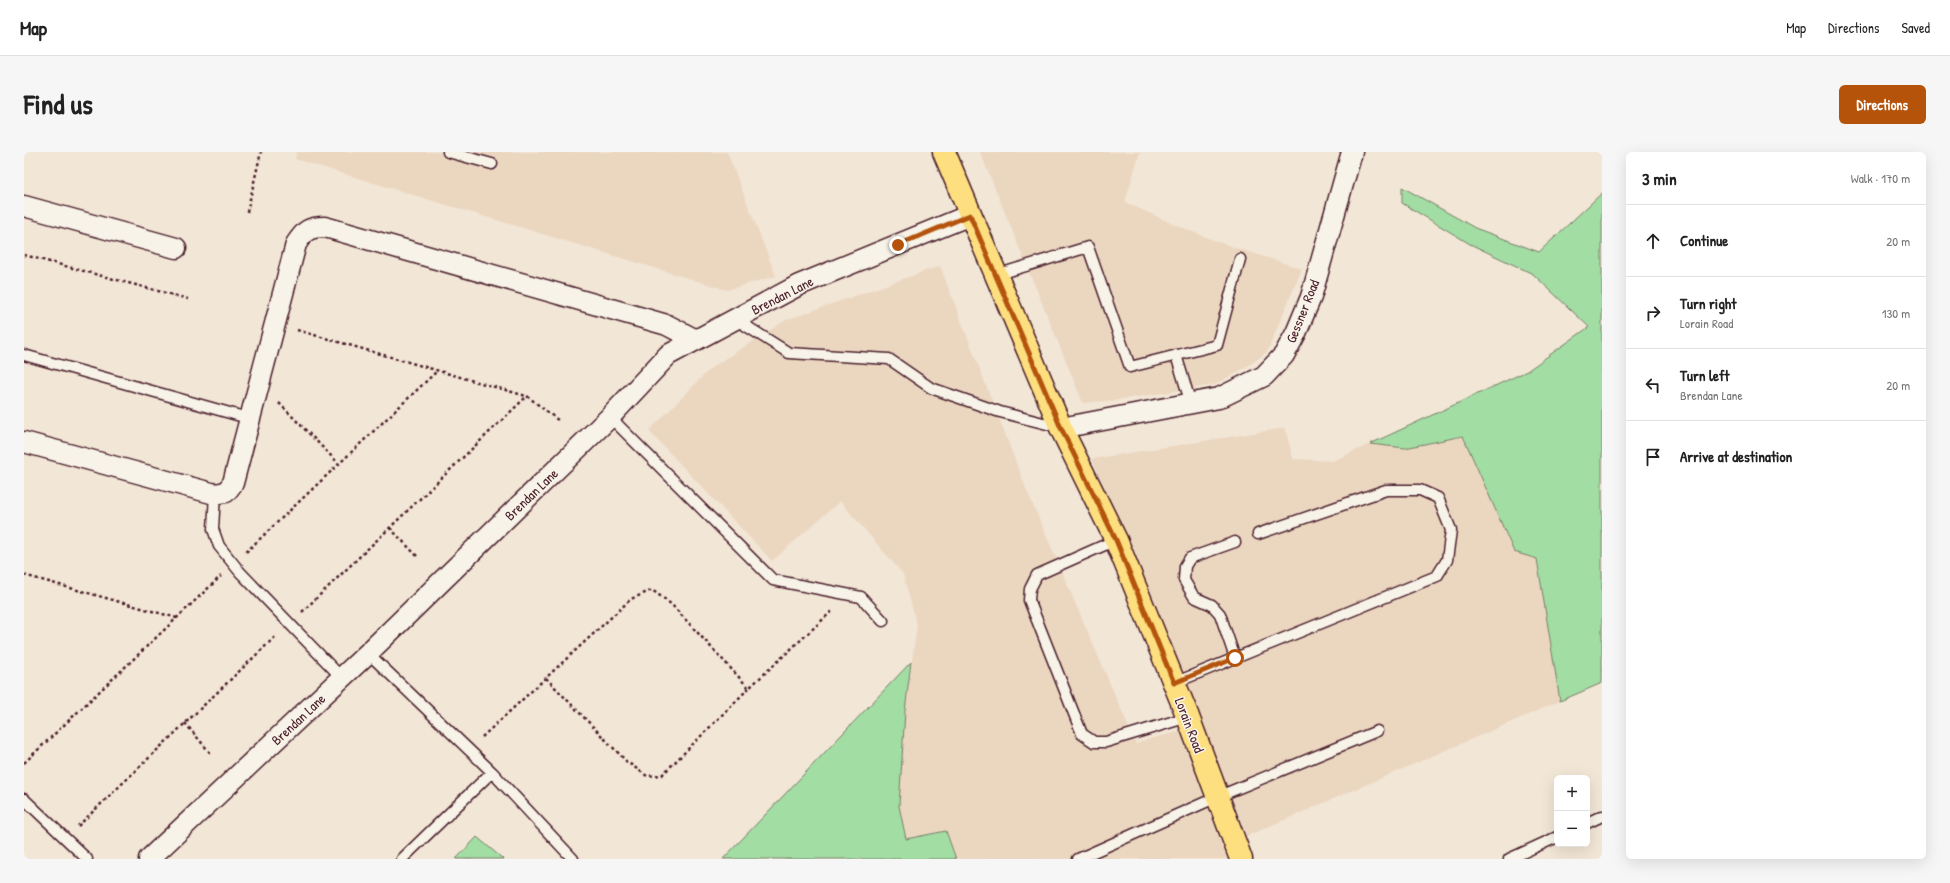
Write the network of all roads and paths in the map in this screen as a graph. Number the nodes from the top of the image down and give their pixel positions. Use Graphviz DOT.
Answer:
graph roads {
  1 [pos="261,152"];
  2 [pos="448,152"];
  3 [pos="944,152"];
  4 [pos="1352,152"];
  5 [pos="492,164"];
  6 [pos="24,206"];
  7 [pos="246,212"];
  8 [pos="970,215"];
  9 [pos="176,248"];
  10 [pos="24,255"];
  11 [pos="1240,259"];
  12 [pos="996,275"];
  13 [pos="188,298"];
  14 [pos="735,319"];
  15 [pos="276,324"];
  16 [pos="696,340"];
  17 [pos="24,355"];
  18 [pos="1176,355"];
  19 [pos="260,384"];
  20 [pos="527,396"];
  21 [pos="1191,404"];
  22 [pos="610,417"];
  23 [pos="251,419"];
  24 [pos="558,421"];
  25 [pos="1061,428"];
  26 [pos="24,442"];
  27 [pos="339,464"];
  28 [pos="215,494"];
  29 [pos="390,528"];
  30 [pos="1258,534"];
  31 [pos="1116,540"];
  32 [pos="1235,542"];
  33 [pos="417,556"];
  34 [pos="24,575"];
  35 [pos="849,594"];
  36 [pos="177,618"];
  37 [pos="883,621"];
  38 [pos="290,623"];
  39 [pos="368,653"];
  40 [pos="1235,658"];
  41 [pos="342,678"];
  42 [pos="546,678"];
  43 [pos="1174,683"];
  44 [pos="749,688"];
  45 [pos="1188,717"];
  46 [pos="185,723"];
  47 [pos="1377,731"];
  48 [pos="468,750"];
  49 [pos="212,755"];
  50 [pos="492,772"];
  51 [pos="1217,797"];
  52 [pos="24,799"];
  53 [pos="1602,816"];
  54 [pos="1590,822"];
  55 [pos="65,838"];
  56 [pos="1554,838"];
  57 [pos="87,859"];
  58 [pos="149,859"];
  59 [pos="402,859"];
  60 [pos="573,859"];
  61 [pos="1078,859"];
  62 [pos="1241,859"];
  63 [pos="1509,859"];
  1 -- 7 [label="path"];
  2 -- 5 [label="lane"];
  3 -- 8 [label="main road, Lorain Road"];
  4 -- 21 [label="street, Gessner Road"];
  6 -- 9 [label="street"];
  8 -- 12 [label="main road, Lorain Road"];
  8 -- 14 [label="street, Brendan Lane"];
  10 -- 13 [label="path"];
  11 -- 18 [label="lane"];
  12 -- 18 [label="lane"];
  12 -- 25 [label="main road, Lorain Road"];
  14 -- 16 [label="street, Brendan Lane"];
  14 -- 25 [label="lane"];
  15 -- 16 [label="street"];
  15 -- 19 [label="street"];
  15 -- 20 [label="path"];
  16 -- 22 [label="street, Brendan Lane"];
  17 -- 23 [label="lane"];
  18 -- 21 [label="lane"];
  19 -- 23 [label="street"];
  19 -- 27 [label="path"];
  20 -- 24 [label="path"];
  20 -- 29 [label="path"];
  21 -- 25 [label="street, Gessner Road"];
  22 -- 35 [label="lane"];
  22 -- 39 [label="street, Brendan Lane"];
  23 -- 28 [label="street"];
  25 -- 31 [label="main road, Lorain Road"];
  26 -- 28 [label="street"];
  28 -- 38 [label="lane"];
  29 -- 33 [label="path"];
  29 -- 38 [label="path"];
  30 -- 40 [label="lane"];
  31 -- 43 [label="main road, Lorain Road"];
  31 -- 45 [label="lane"];
  32 -- 40 [label="lane"];
  34 -- 36 [label="path"];
  35 -- 37 [label="lane"];
  35 -- 44 [label="path"];
  38 -- 41 [label="lane"];
  38 -- 46 [label="path"];
  39 -- 41 [label="street, Brendan Lane"];
  39 -- 48 [label="lane"];
  40 -- 43 [label="lane"];
  41 -- 58 [label="street, Brendan Lane"];
  42 -- 44 [label="path"];
  42 -- 44 [label="path"];
  42 -- 48 [label="path"];
  43 -- 45 [label="main road, Lorain Road"];
  45 -- 51 [label="main road, Lorain Road"];
  46 -- 49 [label="path"];
  46 -- 55 [label="path"];
  47 -- 51 [label="lane"];
  48 -- 50 [label="lane"];
  50 -- 59 [label="lane"];
  50 -- 60 [label="lane"];
  51 -- 61 [label="lane"];
  51 -- 62 [label="main road, Lorain Road"];
  52 -- 55 [label="lane"];
  53 -- 54 [label="lane"];
  55 -- 57 [label="lane"];
  56 -- 63 [label="lane"];
}
